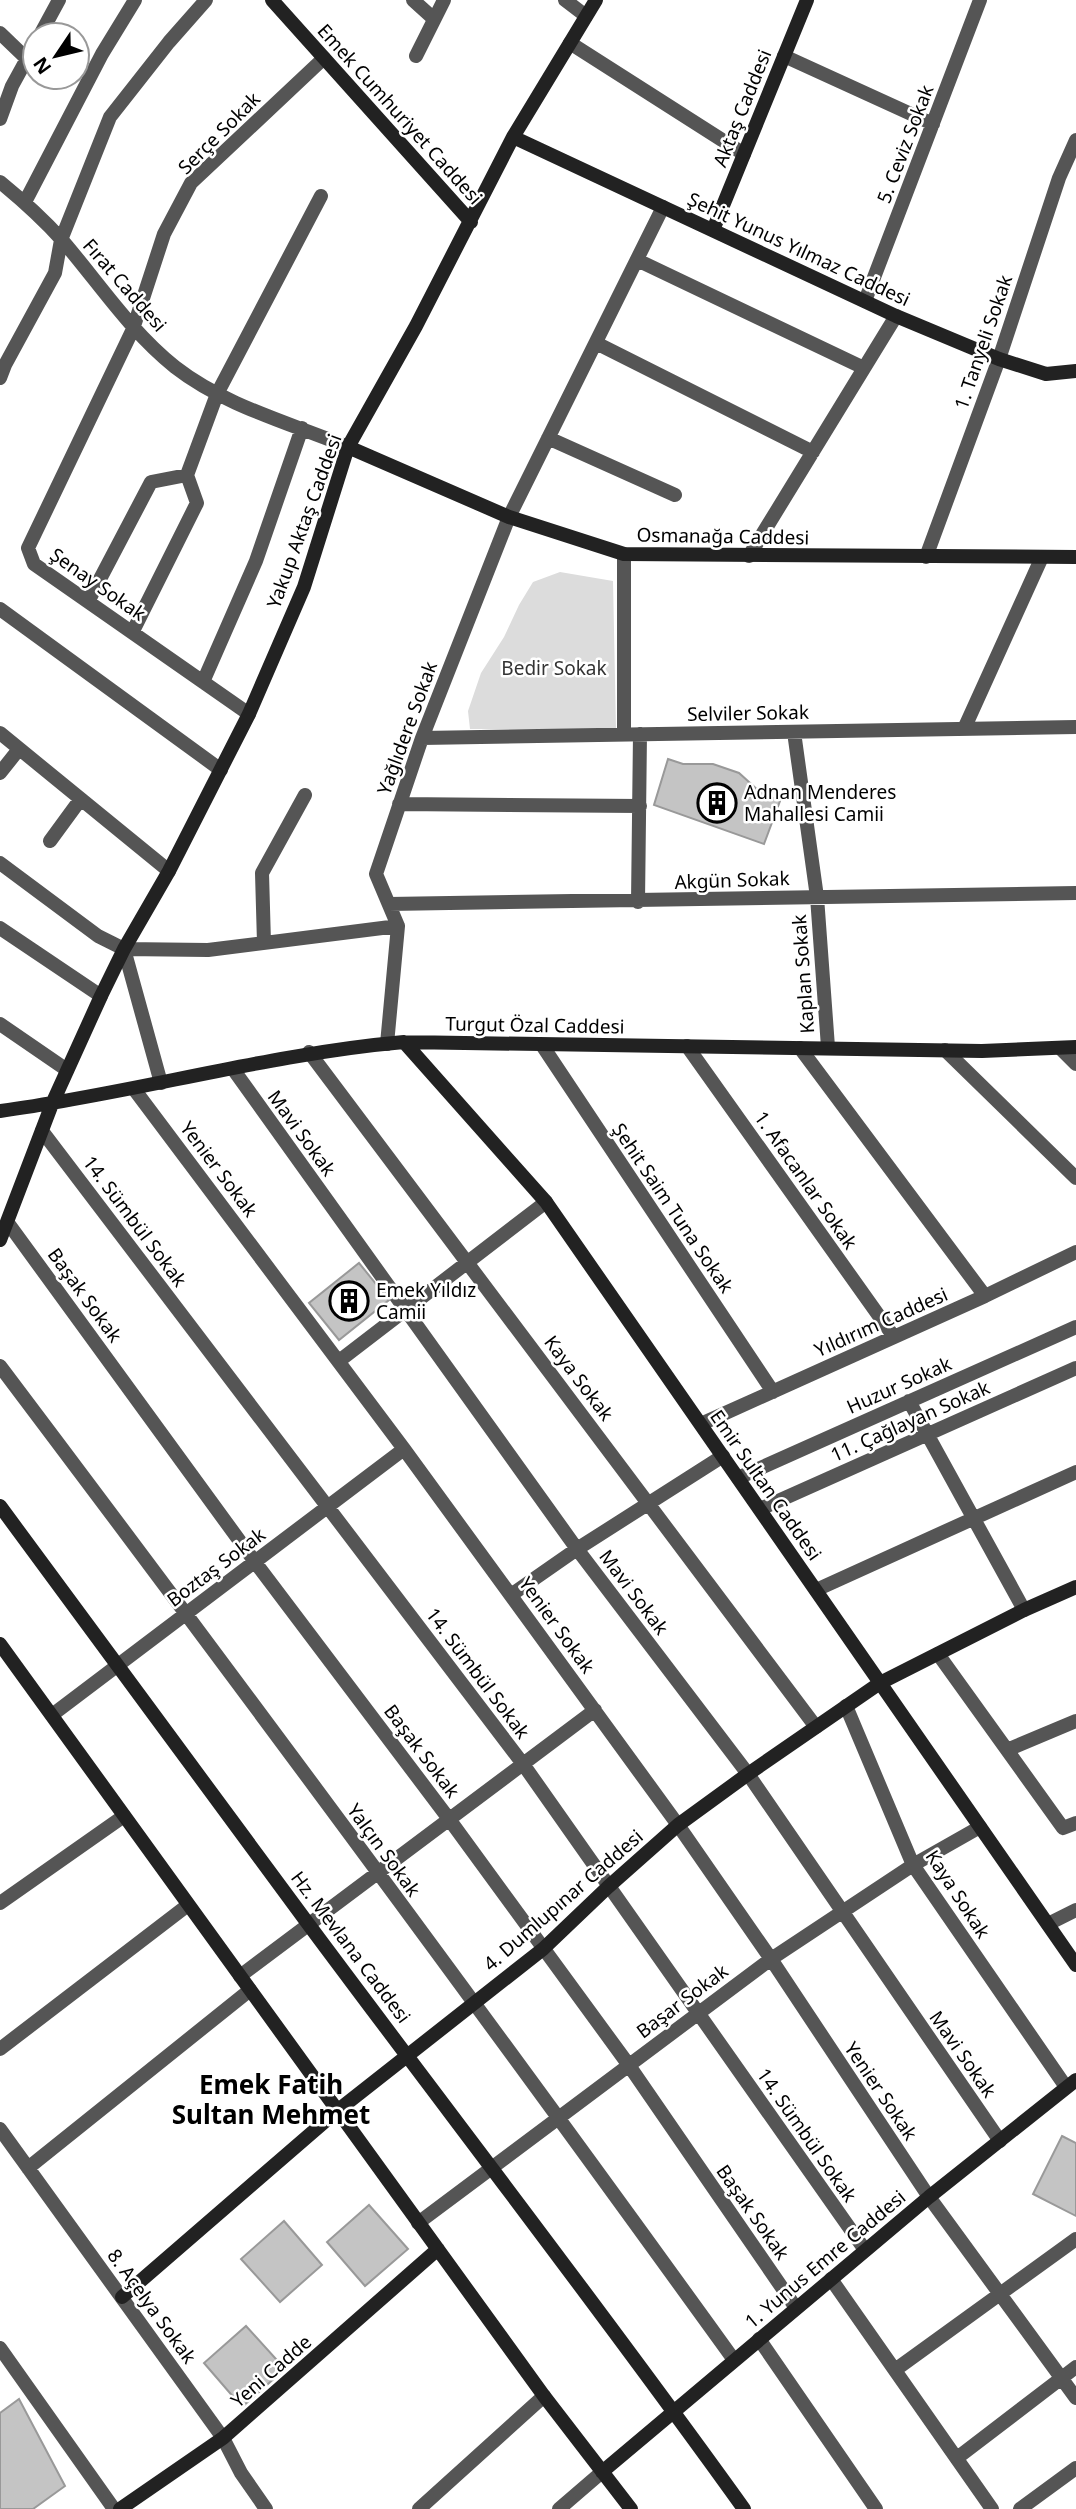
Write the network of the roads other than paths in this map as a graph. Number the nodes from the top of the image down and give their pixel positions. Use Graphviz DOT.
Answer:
graph roads {
  1 [pos="59,0"];
  2 [pos="135,0"];
  3 [pos="206,0"];
  4 [pos="272,0"];
  5 [pos="413,0"];
  6 [pos="444,0"];
  7 [pos="565,0"];
  8 [pos="596,0"];
  9 [pos="807,0"];
  10 [pos="981,0"];
  11 [pos="586,16"];
  12 [pos="434,19"];
  13 [pos="48,21"];
  14 [pos="0,33"];
  15 [pos="570,43"];
  16 [pos="21,53"];
  17 [pos="416,56"];
  18 [pos="784,56"];
  19 [pos="324,58"];
  20 [pos="21,70"];
  21 [pos="0,119"];
  22 [pos="933,124"];
  23 [pos="513,137"];
  24 [pos="1076,140"];
  25 [pos="744,155"];
  26 [pos="0,182"];
  27 [pos="321,196"];
  28 [pos="25,202"];
  29 [pos="663,207"];
  30 [pos="471,222"];
  31 [pos="713,230"];
  32 [pos="61,240"];
  33 [pos="637,260"];
  34 [pos="865,301"];
  35 [pos="896,316"];
  36 [pos="134,329"];
  37 [pos="596,343"];
  38 [pos="999,359"];
  39 [pos="864,368"];
  40 [pos="1076,371"];
  41 [pos="0,378"];
  42 [pos="217,394"];
  43 [pos="302,428"];
  44 [pos="548,438"];
  45 [pos="348,447"];
  46 [pos="813,452"];
  47 [pos="187,475"];
  48 [pos="675,495"];
  49 [pos="509,517"];
  50 [pos="624,554"];
  51 [pos="749,556"];
  52 [pos="926,556"];
  53 [pos="1042,557"];
  54 [pos="1076,557"];
  55 [pos="89,600"];
  56 [pos="0,609"];
  57 [pos="133,631"];
  58 [pos="203,682"];
  59 [pos="249,714"];
  60 [pos="1076,727"];
  61 [pos="964,729"];
  62 [pos="794,732"];
  63 [pos="0,733"];
  64 [pos="640,734"];
  65 [pos="624,735"];
  66 [pos="422,738"];
  67 [pos="19,749"];
  68 [pos="221,770"];
  69 [pos="0,773"];
  70 [pos="305,796"];
  71 [pos="80,800"];
  72 [pos="399,804"];
  73 [pos="640,806"];
  74 [pos="50,841"];
  75 [pos="0,863"];
  76 [pos="169,871"];
  77 [pos="1076,893"];
  78 [pos="817,897"];
  79 [pos="638,902"];
  80 [pos="389,904"];
  81 [pos="398,926"];
  82 [pos="0,928"];
  83 [pos="264,943"];
  84 [pos="124,949"];
  85 [pos="101,996"];
  86 [pos="0,1024"];
  87 [pos="404,1042"];
  88 [pos="387,1044"];
  89 [pos="542,1045"];
  90 [pos="687,1046"];
  91 [pos="828,1047"];
  92 [pos="800,1048"];
  93 [pos="1060,1048"];
  94 [pos="1076,1048"];
  95 [pos="946,1050"];
  96 [pos="309,1052"];
  97 [pos="1076,1064"];
  98 [pos="233,1069"];
  99 [pos="67,1070"];
  100 [pos="161,1083"];
  101 [pos="134,1089"];
  102 [pos="52,1104"];
  103 [pos="0,1111"];
  104 [pos="42,1131"];
  105 [pos="1076,1178"];
  106 [pos="546,1202"];
  107 [pos="8,1223"];
  108 [pos="0,1240"];
  109 [pos="1076,1252"];
  110 [pos="467,1262"];
  111 [pos="985,1296"];
  112 [pos="405,1309"];
  113 [pos="1076,1327"];
  114 [pos="894,1337"];
  115 [pos="339,1361"];
  116 [pos="0,1366"];
  117 [pos="1076,1368"];
  118 [pos="773,1392"];
  119 [pos="909,1401"];
  120 [pos="701,1424"];
  121 [pos="928,1435"];
  122 [pos="404,1449"];
  123 [pos="723,1456"];
  124 [pos="1076,1472"];
  125 [pos="738,1478"];
  126 [pos="649,1503"];
  127 [pos="0,1506"];
  128 [pos="328,1507"];
  129 [pos="760,1509"];
  130 [pos="974,1518"];
  131 [pos="577,1549"];
  132 [pos="255,1562"];
  133 [pos="1076,1587"];
  134 [pos="816,1590"];
  135 [pos="512,1595"];
  136 [pos="1024,1610"];
  137 [pos="187,1613"];
  138 [pos="0,1644"];
  139 [pos="938,1654"];
  140 [pos="119,1664"];
  141 [pos="880,1684"];
  142 [pos="846,1706"];
  143 [pos="595,1710"];
  144 [pos="52,1715"];
  145 [pos="1076,1721"];
  146 [pos="816,1727"];
  147 [pos="1007,1750"];
  148 [pos="523,1764"];
  149 [pos="748,1774"];
  150 [pos="124,1816"];
  151 [pos="449,1819"];
  152 [pos="1076,1823"];
  153 [pos="678,1825"];
  154 [pos="980,1827"];
  155 [pos="914,1866"];
  156 [pos="377,1874"];
  157 [pos="608,1887"];
  158 [pos="0,1903"];
  159 [pos="188,1905"];
  160 [pos="1076,1910"];
  161 [pos="841,1911"];
  162 [pos="1048,1924"];
  163 [pos="309,1925"];
  164 [pos="543,1949"];
  165 [pos="771,1959"];
  166 [pos="1076,1965"];
  167 [pos="240,1976"];
  168 [pos="250,1990"];
  169 [pos="474,2002"];
  170 [pos="697,2014"];
  171 [pos="0,2049"];
  172 [pos="408,2055"];
  173 [pos="628,2064"];
  174 [pos="1071,2083"];
  175 [pos="337,2111"];
  176 [pos="558,2117"];
  177 [pos="0,2129"];
  178 [pos="1000,2141"];
  179 [pos="28,2168"];
  180 [pos="491,2169"];
  181 [pos="929,2197"];
  182 [pos="418,2223"];
  183 [pos="1076,2239"];
  184 [pos="438,2249"];
  185 [pos="865,2250"];
  186 [pos="831,2279"];
  187 [pos="1000,2295"];
  188 [pos="122,2297"];
  189 [pos="796,2308"];
  190 [pos="759,2339"];
  191 [pos="0,2348"];
  192 [pos="734,2360"];
  193 [pos="1076,2367"];
  194 [pos="895,2370"];
  195 [pos="1062,2378"];
  196 [pos="544,2396"];
  197 [pos="1076,2398"];
  198 [pos="673,2410"];
  199 [pos="223,2438"];
  200 [pos="957,2458"];
  201 [pos="1076,2468"];
  202 [pos="602,2472"];
  203 [pos="114,2509"];
  204 [pos="120,2509"];
  205 [pos="266,2509"];
  206 [pos="419,2509"];
  207 [pos="559,2509"];
  208 [pos="631,2509"];
  209 [pos="744,2509"];
  210 [pos="876,2509"];
  211 [pos="992,2509"];
  212 [pos="1020,2509"];
  1 -- 13 [label="street"];
  2 -- 28 [label="street"];
  3 -- 32 [label="street"];
  4 -- 19 [label="street, Emek Cumhuriyet Caddesi"];
  5 -- 12 [label="street"];
  6 -- 12 [label="street"];
  7 -- 11 [label="street"];
  8 -- 11 [label="street, Yakup Aktaş Caddesi"];
  9 -- 18 [label="street, Aktaş Caddesi"];
  10 -- 22 [label="street, 5. Ceviz Sokak"];
  11 -- 15 [label="street, Yakup Aktaş Caddesi"];
  12 -- 17 [label="street"];
  14 -- 16 [label="street"];
  15 -- 23 [label="street, Yakup Aktaş Caddesi"];
  15 -- 25 [label="street"];
  18 -- 22 [label="street"];
  18 -- 25 [label="street, Aktaş Caddesi"];
  19 -- 30 [label="street, Emek Cumhuriyet Caddesi"];
  19 -- 36 [label="street, Serçe Sokak"];
  20 -- 21 [label="street"];
  22 -- 34 [label="street, 5. Ceviz Sokak"];
  23 -- 29 [label="street, Şehit Yunus Yılmaz Caddesi"];
  23 -- 30 [label="street, Yakup Aktaş Caddesi"];
  24 -- 38 [label="street, 1. Tanyeli Sokak"];
  25 -- 31 [label="street, Aktaş Caddesi"];
  26 -- 28 [label="street, Fırat Caddesi"];
  27 -- 42 [label="street"];
  28 -- 32 [label="street, Fırat Caddesi"];
  29 -- 31 [label="street, Şehit Yunus Yılmaz Caddesi"];
  29 -- 33 [label="street, Yağlıdere Sokak"];
  30 -- 45 [label="street, Yakup Aktaş Caddesi"];
  31 -- 34 [label="street, Şehit Yunus Yılmaz Caddesi"];
  32 -- 36 [label="street, Fırat Caddesi"];
  32 -- 41 [label="street"];
  33 -- 37 [label="street, Yağlıdere Sokak"];
  33 -- 39 [label="street"];
  34 -- 35 [label="street, Şehit Yunus Yılmaz Caddesi"];
  35 -- 38 [label="street, Şehit Yunus Yılmaz Caddesi"];
  35 -- 39 [label="street"];
  36 -- 42 [label="street, Fırat Caddesi"];
  36 -- 55 [label="street, Şenay Sokak"];
  37 -- 44 [label="street, Yağlıdere Sokak"];
  37 -- 46 [label="street"];
  38 -- 40 [label="street, Şehit Yunus Yılmaz Caddesi"];
  38 -- 52 [label="street, 1. Tanyeli Sokak"];
  39 -- 46 [label="street"];
  42 -- 43 [label="street, Fırat Caddesi"];
  42 -- 47 [label="street"];
  43 -- 45 [label="street, Fırat Caddesi"];
  43 -- 58 [label="street"];
  44 -- 48 [label="street"];
  44 -- 49 [label="street, Yağlıdere Sokak"];
  45 -- 49 [label="street, Osmanağa Caddesi"];
  45 -- 59 [label="street, Yakup Aktaş Caddesi"];
  46 -- 51 [label="street"];
  47 -- 55 [label="street"];
  47 -- 57 [label="street"];
  49 -- 50 [label="street, Osmanağa Caddesi"];
  49 -- 66 [label="street, Yağlıdere Sokak"];
  50 -- 51 [label="street, Osmanağa Caddesi"];
  50 -- 65 [label="street"];
  51 -- 52 [label="street, Osmanağa Caddesi"];
  52 -- 53 [label="street, Osmanağa Caddesi"];
  53 -- 54 [label="street, Osmanağa Caddesi"];
  53 -- 61 [label="street"];
  55 -- 57 [label="street, Şenay Sokak"];
  56 -- 68 [label="street"];
  57 -- 58 [label="street, Şenay Sokak"];
  58 -- 59 [label="street, Şenay Sokak"];
  59 -- 68 [label="street, Yakup Aktaş Caddesi"];
  60 -- 61 [label="street, Selviler Sokak"];
  61 -- 62 [label="street, Selviler Sokak"];
  62 -- 64 [label="street, Selviler Sokak"];
  62 -- 78 [label="street, Kaplan Sokak"];
  63 -- 67 [label="street"];
  64 -- 65 [label="street, Selviler Sokak"];
  64 -- 73 [label="street"];
  65 -- 66 [label="street, Selviler Sokak"];
  66 -- 72 [label="street, Yağlıdere Sokak"];
  67 -- 69 [label="street"];
  67 -- 71 [label="street"];
  68 -- 76 [label="street, Yakup Aktaş Caddesi"];
  70 -- 83 [label="street"];
  71 -- 74 [label="street"];
  71 -- 76 [label="street"];
  72 -- 73 [label="street"];
  72 -- 80 [label="street, Yağlıdere Sokak"];
  73 -- 79 [label="street"];
  75 -- 84 [label="street"];
  76 -- 84 [label="street, Yakup Aktaş Caddesi"];
  77 -- 78 [label="street, Akgün Sokak"];
  78 -- 79 [label="street, Akgün Sokak"];
  78 -- 91 [label="street, Kaplan Sokak"];
  79 -- 80 [label="street, Akgün Sokak"];
  80 -- 81 [label="street, Yağlıdere Sokak"];
  81 -- 83 [label="street"];
  81 -- 88 [label="street, Yağlıdere Sokak"];
  82 -- 85 [label="street"];
  83 -- 84 [label="street"];
  84 -- 85 [label="street, Yakup Aktaş Caddesi"];
  84 -- 100 [label="street"];
  85 -- 99 [label="street, Yakup Aktaş Caddesi"];
  86 -- 99 [label="street"];
  87 -- 88 [label="street, Turgut Özal Caddesi"];
  87 -- 89 [label="street, Turgut Özal Caddesi"];
  87 -- 106 [label="street, Emir Sultan Caddesi"];
  88 -- 96 [label="street, Turgut Özal Caddesi"];
  89 -- 90 [label="street, Turgut Özal Caddesi"];
  89 -- 118 [label="street, Şehit Saim Tuna Sokak"];
  90 -- 92 [label="street, Turgut Özal Caddesi"];
  90 -- 114 [label="street, 1. Afacanlar Sokak"];
  91 -- 92 [label="street, Turgut Özal Caddesi"];
  91 -- 95 [label="street, Turgut Özal Caddesi"];
  92 -- 111 [label="street"];
  93 -- 94 [label="street, Turgut Özal Caddesi"];
  93 -- 95 [label="street, Turgut Özal Caddesi"];
  93 -- 97 [label="street"];
  95 -- 105 [label="street"];
  96 -- 98 [label="street, Turgut Özal Caddesi"];
  96 -- 110 [label="street, Kaya Sokak"];
  98 -- 100 [label="street, Turgut Özal Caddesi"];
  98 -- 112 [label="street, Mavi Sokak"];
  99 -- 102 [label="street, Yakup Aktaş Caddesi"];
  100 -- 101 [label="street, Turgut Özal Caddesi"];
  101 -- 102 [label="street, Turgut Özal Caddesi"];
  101 -- 115 [label="street, Yenier Sokak"];
  102 -- 103 [label="street, Turgut Özal Caddesi"];
  102 -- 104 [label="street, Yakup Aktaş Caddesi"];
  104 -- 107 [label="street, Yakup Aktaş Caddesi"];
  104 -- 128 [label="street, 14. Sümbül Sokak"];
  106 -- 110 [label="street"];
  106 -- 120 [label="street, Emir Sultan Caddesi"];
  107 -- 108 [label="street, Yakup Aktaş Caddesi"];
  107 -- 132 [label="street, Başak Sokak"];
  109 -- 111 [label="street, Yıldırım Caddesi"];
  110 -- 112 [label="street"];
  110 -- 126 [label="street, Kaya Sokak"];
  111 -- 114 [label="street, Yıldırım Caddesi"];
  112 -- 115 [label="street"];
  112 -- 131 [label="street, Mavi Sokak"];
  113 -- 119 [label="street, Huzur Sokak"];
  114 -- 118 [label="street, Yıldırım Caddesi"];
  115 -- 122 [label="street, Yenier Sokak"];
  116 -- 137 [label="street, Yalçın Sokak"];
  117 -- 121 [label="street, 11. Çağlayan Sokak"];
  118 -- 120 [label="street, Yıldırım Caddesi"];
  119 -- 121 [label="street"];
  119 -- 125 [label="street, Huzur Sokak"];
  120 -- 123 [label="street, Emir Sultan Caddesi"];
  121 -- 129 [label="street, 11. Çağlayan Sokak"];
  121 -- 130 [label="street"];
  122 -- 128 [label="street, Boztaş Sokak"];
  122 -- 135 [label="street, Yenier Sokak"];
  123 -- 125 [label="street, Emir Sultan Caddesi"];
  123 -- 126 [label="street"];
  124 -- 130 [label="street"];
  125 -- 129 [label="street, Emir Sultan Caddesi"];
  126 -- 131 [label="street"];
  126 -- 146 [label="street, Kaya Sokak"];
  127 -- 140 [label="street, Hz. Mevlana Caddesi"];
  128 -- 132 [label="street, Boztaş Sokak"];
  128 -- 148 [label="street, 14. Sümbül Sokak"];
  129 -- 134 [label="street, Emir Sultan Caddesi"];
  130 -- 134 [label="street"];
  130 -- 136 [label="street"];
  131 -- 135 [label="street"];
  131 -- 149 [label="street, Mavi Sokak"];
  132 -- 137 [label="street, Boztaş Sokak"];
  132 -- 151 [label="street, Başak Sokak"];
  133 -- 136 [label="street, 4. Dumlupınar Caddesi"];
  134 -- 141 [label="street, Emir Sultan Caddesi"];
  135 -- 143 [label="street, Yenier Sokak"];
  136 -- 139 [label="street, 4. Dumlupınar Caddesi"];
  137 -- 140 [label="street, Boztaş Sokak"];
  137 -- 156 [label="street, Yalçın Sokak"];
  138 -- 144 [label="street"];
  139 -- 141 [label="street, 4. Dumlupınar Caddesi"];
  139 -- 147 [label="street"];
  140 -- 144 [label="street, Boztaş Sokak"];
  140 -- 163 [label="street, Hz. Mevlana Caddesi"];
  141 -- 142 [label="street, 4. Dumlupınar Caddesi"];
  141 -- 154 [label="street, Emir Sultan Caddesi"];
  142 -- 146 [label="street, 4. Dumlupınar Caddesi"];
  142 -- 155 [label="street, Kaya Sokak"];
  143 -- 148 [label="street"];
  143 -- 153 [label="street, Yenier Sokak"];
  144 -- 150 [label="street"];
  145 -- 147 [label="street"];
  146 -- 149 [label="street, 4. Dumlupınar Caddesi"];
  147 -- 152 [label="street"];
  148 -- 151 [label="street"];
  148 -- 157 [label="street, 14. Sümbül Sokak"];
  149 -- 153 [label="street, 4. Dumlupınar Caddesi"];
  149 -- 161 [label="street, Mavi Sokak"];
  150 -- 158 [label="street"];
  150 -- 159 [label="street"];
  151 -- 156 [label="street"];
  151 -- 164 [label="street, Başak Sokak"];
  153 -- 157 [label="street, 4. Dumlupınar Caddesi"];
  153 -- 165 [label="street, Yenier Sokak"];
  154 -- 155 [label="street, Başar Sokak"];
  154 -- 162 [label="street, Emir Sultan Caddesi"];
  155 -- 161 [label="street, Başar Sokak"];
  155 -- 174 [label="street, Kaya Sokak"];
  156 -- 163 [label="street"];
  156 -- 169 [label="street, Yalçın Sokak"];
  157 -- 164 [label="street, 4. Dumlupınar Caddesi"];
  157 -- 170 [label="street, 14. Sümbül Sokak"];
  159 -- 167 [label="street"];
  159 -- 171 [label="street"];
  160 -- 162 [label="street"];
  161 -- 165 [label="street, Başar Sokak"];
  161 -- 178 [label="street, Mavi Sokak"];
  162 -- 166 [label="street, Emir Sultan Caddesi"];
  163 -- 167 [label="street"];
  163 -- 172 [label="street, Hz. Mevlana Caddesi"];
  164 -- 169 [label="street, 4. Dumlupınar Caddesi"];
  164 -- 173 [label="street, Başak Sokak"];
  165 -- 170 [label="street, Başar Sokak"];
  165 -- 181 [label="street, Yenier Sokak"];
  167 -- 168 [label="street"];
  168 -- 175 [label="street"];
  168 -- 179 [label="street"];
  169 -- 172 [label="street, 4. Dumlupınar Caddesi"];
  169 -- 176 [label="street, Yalçın Sokak"];
  170 -- 173 [label="street, Başar Sokak"];
  170 -- 185 [label="street, 14. Sümbül Sokak"];
  172 -- 175 [label="street, 4. Dumlupınar Caddesi"];
  172 -- 180 [label="street, Hz. Mevlana Caddesi"];
  173 -- 176 [label="street, Başar Sokak"];
  173 -- 189 [label="street, Başak Sokak"];
  174 -- 178 [label="street, 1. Yunus Emre Caddesi"];
  175 -- 182 [label="street"];
  175 -- 188 [label="street, 4. Dumlupınar Caddesi"];
  176 -- 180 [label="street, Başar Sokak"];
  176 -- 192 [label="street, Yalçın Sokak"];
  177 -- 179 [label="street, 8. Açelya Sokak"];
  178 -- 181 [label="street, 1. Yunus Emre Caddesi"];
  179 -- 188 [label="street, 8. Açelya Sokak"];
  180 -- 182 [label="street, Başar Sokak"];
  180 -- 198 [label="street, Hz. Mevlana Caddesi"];
  181 -- 185 [label="street, 1. Yunus Emre Caddesi"];
  181 -- 187 [label="street, Yenier Sokak"];
  182 -- 184 [label="street"];
  183 -- 187 [label="street"];
  184 -- 196 [label="street"];
  184 -- 199 [label="street, Yeni Cadde"];
  185 -- 186 [label="street, 1. Yunus Emre Caddesi"];
  186 -- 189 [label="street, 1. Yunus Emre Caddesi"];
  186 -- 194 [label="street"];
  187 -- 194 [label="street"];
  187 -- 195 [label="street, Yenier Sokak"];
  188 -- 199 [label="street, 8. Açelya Sokak"];
  189 -- 190 [label="street, 1. Yunus Emre Caddesi"];
  190 -- 192 [label="street, 1. Yunus Emre Caddesi"];
  190 -- 210 [label="street"];
  191 -- 203 [label="street"];
  192 -- 198 [label="street, 1. Yunus Emre Caddesi"];
  193 -- 195 [label="street"];
  194 -- 200 [label="street"];
  195 -- 197 [label="street, Yenier Sokak"];
  195 -- 200 [label="street"];
  196 -- 202 [label="street"];
  196 -- 206 [label="street"];
  198 -- 202 [label="street, 1. Yunus Emre Caddesi"];
  198 -- 209 [label="street, Hz. Mevlana Caddesi"];
  199 -- 204 [label="street, Yeni Cadde"];
  199 -- 205 [label="street, 8. Açelya Sokak"];
  200 -- 211 [label="street"];
  201 -- 212 [label="street"];
  202 -- 207 [label="street"];
  202 -- 208 [label="street"];
}
